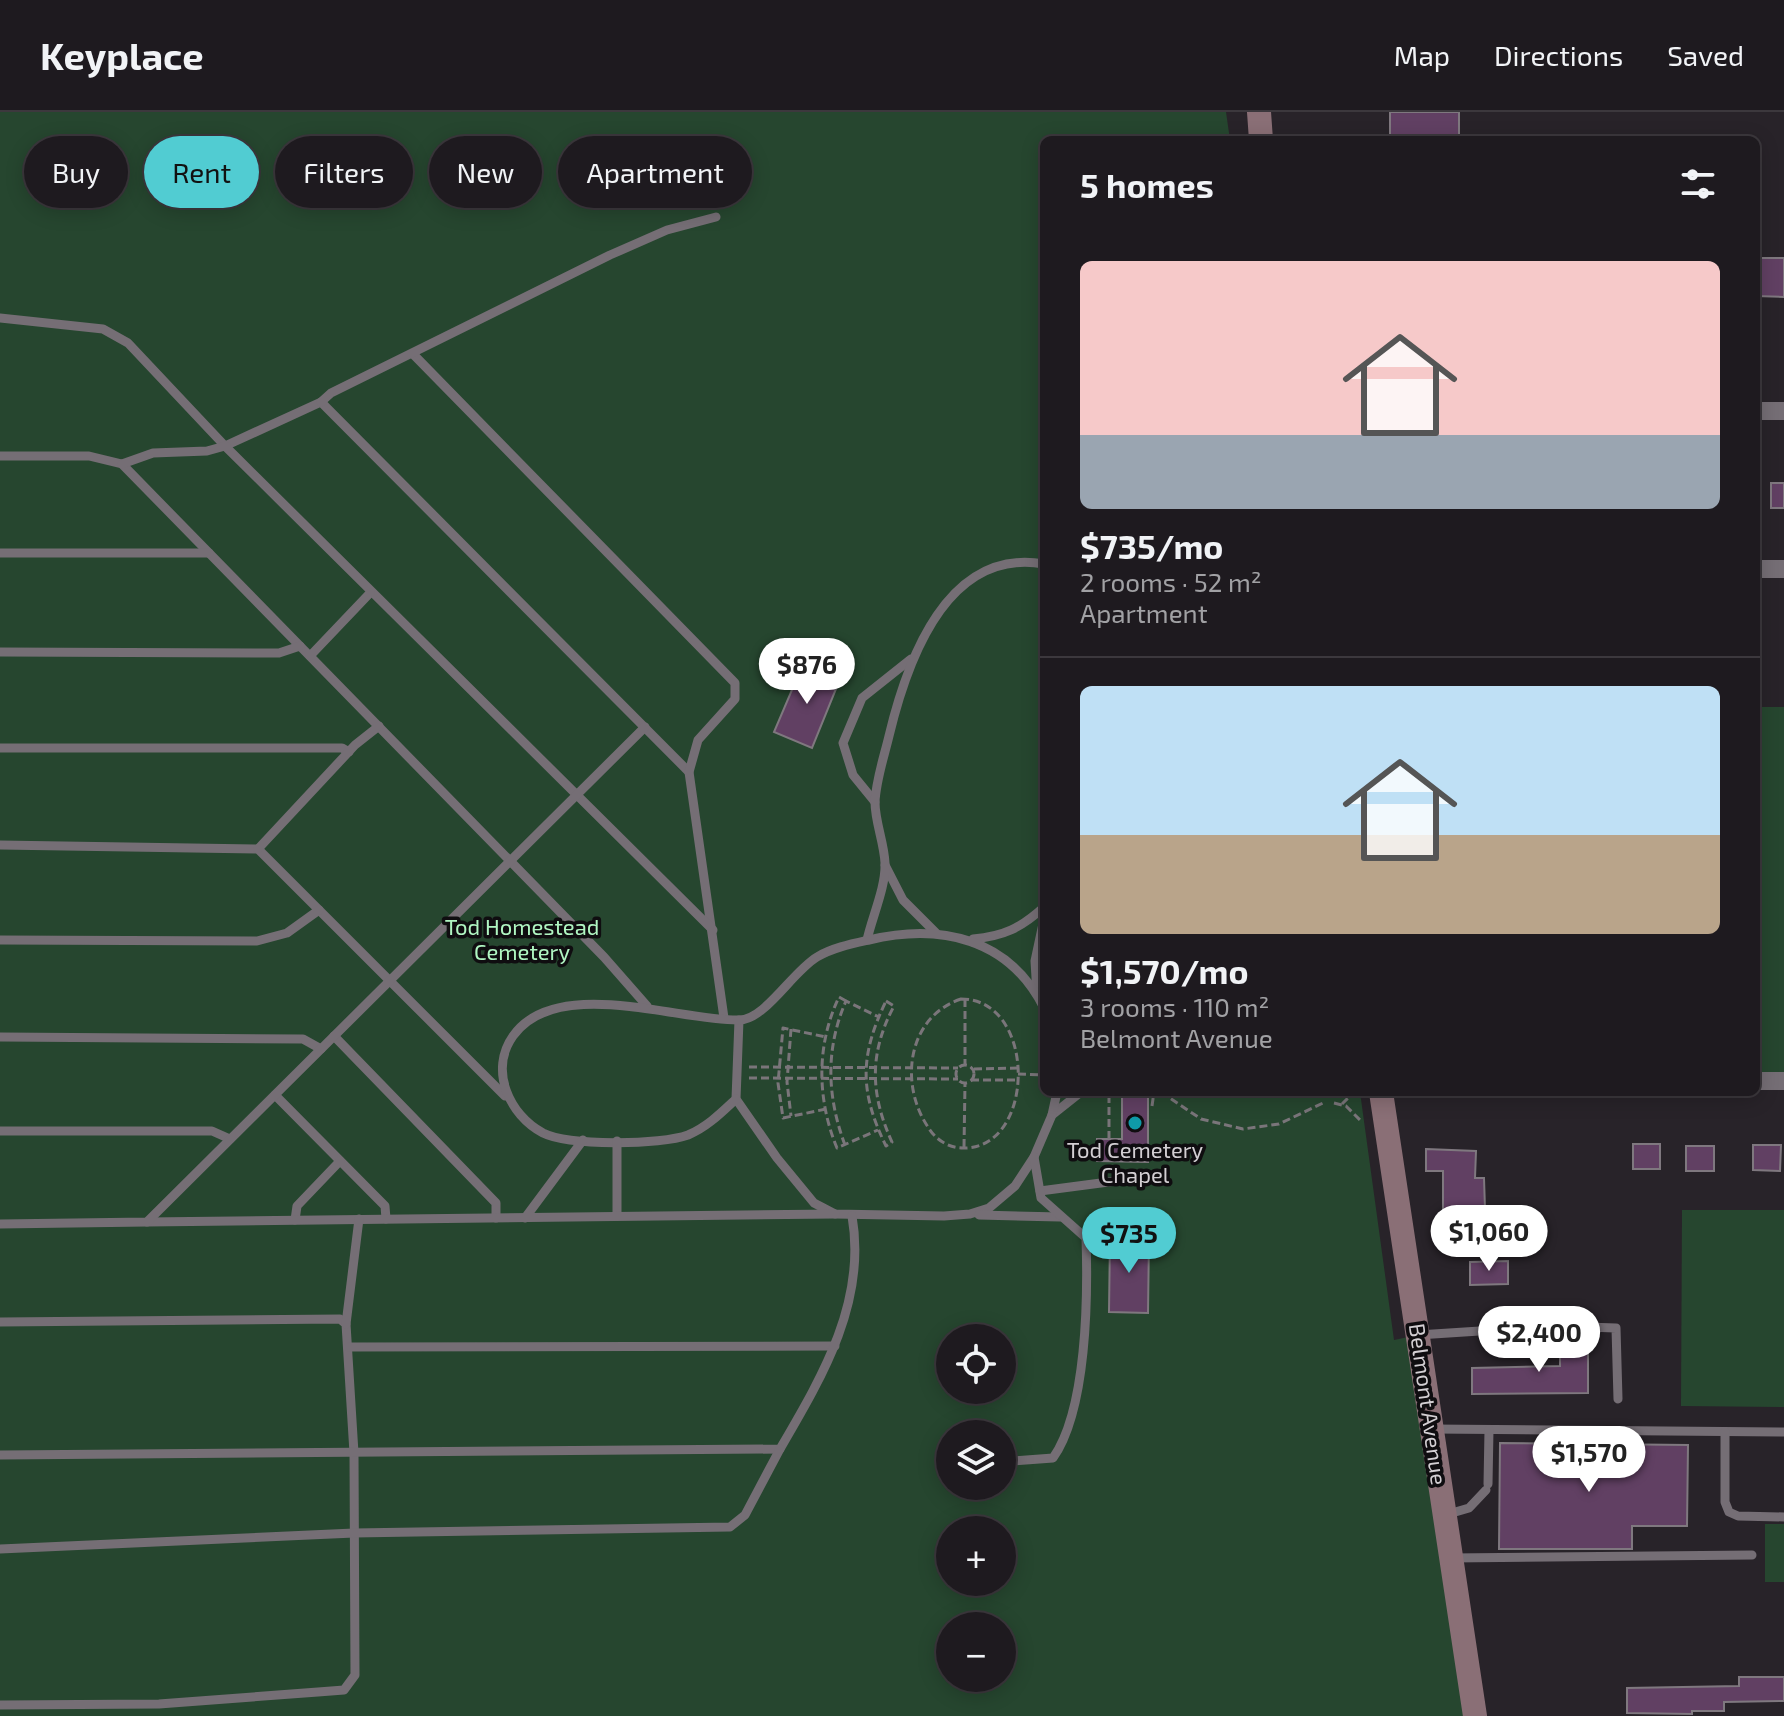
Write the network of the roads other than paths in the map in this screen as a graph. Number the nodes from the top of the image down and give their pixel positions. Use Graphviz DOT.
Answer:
graph roads {
  1 [pos="1259,112"];
  2 [pos="1261,136"];
  3 [pos="716,217"];
  4 [pos="0,318"];
  5 [pos="413,354"];
  6 [pos="321,402"];
  7 [pos="1760,411"];
  8 [pos="1784,411"];
  9 [pos="225,446"];
  10 [pos="0,456"];
  11 [pos="122,464"];
  12 [pos="0,553"];
  13 [pos="209,553"];
  14 [pos="1040,563"];
  15 [pos="1760,569"];
  16 [pos="1784,569"];
  17 [pos="370,593"];
  18 [pos="300,646"];
  19 [pos="0,652"];
  20 [pos="310,656"];
  21 [pos="913,657"];
  22 [pos="379,726"];
  23 [pos="645,727"];
  24 [pos="0,748"];
  25 [pos="349,752"];
  26 [pos="689,772"];
  27 [pos="577,797"];
  28 [pos="875,802"];
  29 [pos="0,845"];
  30 [pos="258,849"];
  31 [pos="511,861"];
  32 [pos="885,865"];
  33 [pos="319,910"];
  34 [pos="1040,911"];
  35 [pos="713,930"];
  36 [pos="936,933"];
  37 [pos="971,939"];
  38 [pos="0,940"];
  39 [pos="867,940"];
  40 [pos="1040,943"];
  41 [pos="390,980"];
  42 [pos="1037,994"];
  43 [pos="1040,1000"];
  44 [pos="647,1006"];
  45 [pos="724,1018"];
  46 [pos="739,1020"];
  47 [pos="334,1036"];
  48 [pos="0,1037"];
  49 [pos="321,1049"];
  50 [pos="1760,1081"];
  51 [pos="1784,1081"];
  52 [pos="275,1095"];
  53 [pos="1056,1096"];
  54 [pos="1076,1096"];
  55 [pos="1382,1096"];
  56 [pos="736,1099"];
  57 [pos="513,1105"];
  58 [pos="1052,1115"];
  59 [pos="0,1131"];
  60 [pos="230,1139"];
  61 [pos="583,1140"];
  62 [pos="617,1141"];
  63 [pos="1034,1157"];
  64 [pos="340,1161"];
  65 [pos="1116,1181"];
  66 [pos="1040,1191"];
  67 [pos="835,1214"];
  68 [pos="970,1214"];
  69 [pos="617,1216"];
  70 [pos="852,1216"];
  71 [pos="1060,1217"];
  72 [pos="496,1218"];
  73 [pos="525,1218"];
  74 [pos="359,1219"];
  75 [pos="386,1219"];
  76 [pos="295,1220"];
  77 [pos="147,1222"];
  78 [pos="0,1224"];
  79 [pos="0,1322"];
  80 [pos="346,1324"];
  81 [pos="1418,1335"];
  82 [pos="835,1346"];
  83 [pos="348,1347"];
  84 [pos="1618,1399"];
  85 [pos="1432,1429"];
  86 [pos="1489,1430"];
  87 [pos="1725,1432"];
  88 [pos="1784,1432"];
  89 [pos="780,1449"];
  90 [pos="354,1453"];
  91 [pos="0,1455"];
  92 [pos="1016,1461"];
  93 [pos="1445,1515"];
  94 [pos="1784,1517"];
  95 [pos="354,1533"];
  96 [pos="0,1549"];
  97 [pos="1752,1555"];
  98 [pos="1451,1558"];
  99 [pos="0,1705"];
  100 [pos="1475,1716"];
  1 -- 2 [label="main road"];
  3 -- 5 [label="lane"];
  4 -- 9 [label="lane"];
  5 -- 6 [label="lane"];
  5 -- 26 [label="lane"];
  6 -- 9 [label="lane"];
  6 -- 23 [label="lane"];
  7 -- 8 [label="street"];
  9 -- 11 [label="lane"];
  9 -- 17 [label="lane"];
  10 -- 11 [label="lane"];
  11 -- 13 [label="lane"];
  12 -- 13 [label="lane"];
  13 -- 18 [label="lane"];
  14 -- 21 [label="lane"];
  15 -- 16 [label="street"];
  17 -- 20 [label="lane"];
  17 -- 27 [label="lane"];
  18 -- 19 [label="lane"];
  18 -- 20 [label="lane"];
  20 -- 22 [label="lane"];
  21 -- 28 [label="lane"];
  21 -- 28 [label="lane"];
  22 -- 25 [label="lane"];
  22 -- 31 [label="lane"];
  23 -- 26 [label="lane"];
  23 -- 27 [label="lane"];
  24 -- 25 [label="lane"];
  25 -- 30 [label="lane"];
  26 -- 35 [label="lane"];
  27 -- 31 [label="lane"];
  27 -- 35 [label="lane"];
  28 -- 32 [label="lane"];
  29 -- 30 [label="lane"];
  30 -- 33 [label="lane"];
  31 -- 41 [label="lane"];
  31 -- 44 [label="lane"];
  32 -- 36 [label="lane"];
  32 -- 39 [label="lane"];
  33 -- 38 [label="lane"];
  33 -- 41 [label="lane"];
  34 -- 37 [label="lane"];
  35 -- 45 [label="lane"];
  36 -- 37 [label="lane"];
  36 -- 39 [label="lane"];
  37 -- 42 [label="lane"];
  39 -- 46 [label="lane"];
  40 -- 42 [label="lane"];
  41 -- 47 [label="lane"];
  41 -- 57 [label="lane"];
  42 -- 43 [label="lane"];
  44 -- 45 [label="lane"];
  44 -- 57 [label="lane"];
  45 -- 46 [label="lane"];
  46 -- 56 [label="lane"];
  47 -- 49 [label="lane"];
  47 -- 72 [label="lane"];
  48 -- 49 [label="lane"];
  49 -- 52 [label="lane"];
  50 -- 51 [label="street"];
  52 -- 60 [label="lane"];
  52 -- 64 [label="lane"];
  53 -- 58 [label="lane"];
  54 -- 58 [label="lane"];
  55 -- 81 [label="main road, Belmont Avenue"];
  56 -- 62 [label="lane"];
  56 -- 67 [label="lane"];
  57 -- 61 [label="lane"];
  58 -- 63 [label="lane"];
  59 -- 60 [label="lane"];
  60 -- 77 [label="lane"];
  61 -- 62 [label="lane"];
  61 -- 73 [label="lane"];
  62 -- 69 [label="lane"];
  63 -- 66 [label="lane"];
  63 -- 68 [label="lane"];
  64 -- 75 [label="lane"];
  64 -- 76 [label="lane"];
  65 -- 66 [label="lane"];
  66 -- 71 [label="lane"];
  67 -- 69 [label="lane"];
  67 -- 70 [label="lane"];
  68 -- 70 [label="lane"];
  68 -- 71 [label="lane"];
  69 -- 73 [label="lane"];
  70 -- 82 [label="lane"];
  71 -- 92 [label="lane"];
  72 -- 73 [label="lane"];
  72 -- 75 [label="lane"];
  74 -- 75 [label="lane"];
  74 -- 76 [label="lane"];
  74 -- 80 [label="lane"];
  76 -- 77 [label="lane"];
  77 -- 78 [label="lane"];
  79 -- 80 [label="lane"];
  80 -- 83 [label="lane"];
  81 -- 84 [label="lane"];
  81 -- 85 [label="main road, Belmont Avenue"];
  82 -- 83 [label="lane"];
  82 -- 89 [label="lane"];
  83 -- 90 [label="lane"];
  85 -- 86 [label="lane"];
  85 -- 93 [label="main road, Belmont Avenue"];
  86 -- 87 [label="lane"];
  86 -- 93 [label="lane"];
  87 -- 88 [label="lane"];
  87 -- 94 [label="lane"];
  89 -- 90 [label="lane"];
  89 -- 95 [label="lane"];
  90 -- 91 [label="lane"];
  90 -- 95 [label="lane"];
  93 -- 98 [label="main road, Belmont Avenue"];
  95 -- 96 [label="lane"];
  95 -- 99 [label="lane"];
  97 -- 98 [label="lane"];
  98 -- 100 [label="main road, Belmont Avenue"];
}
